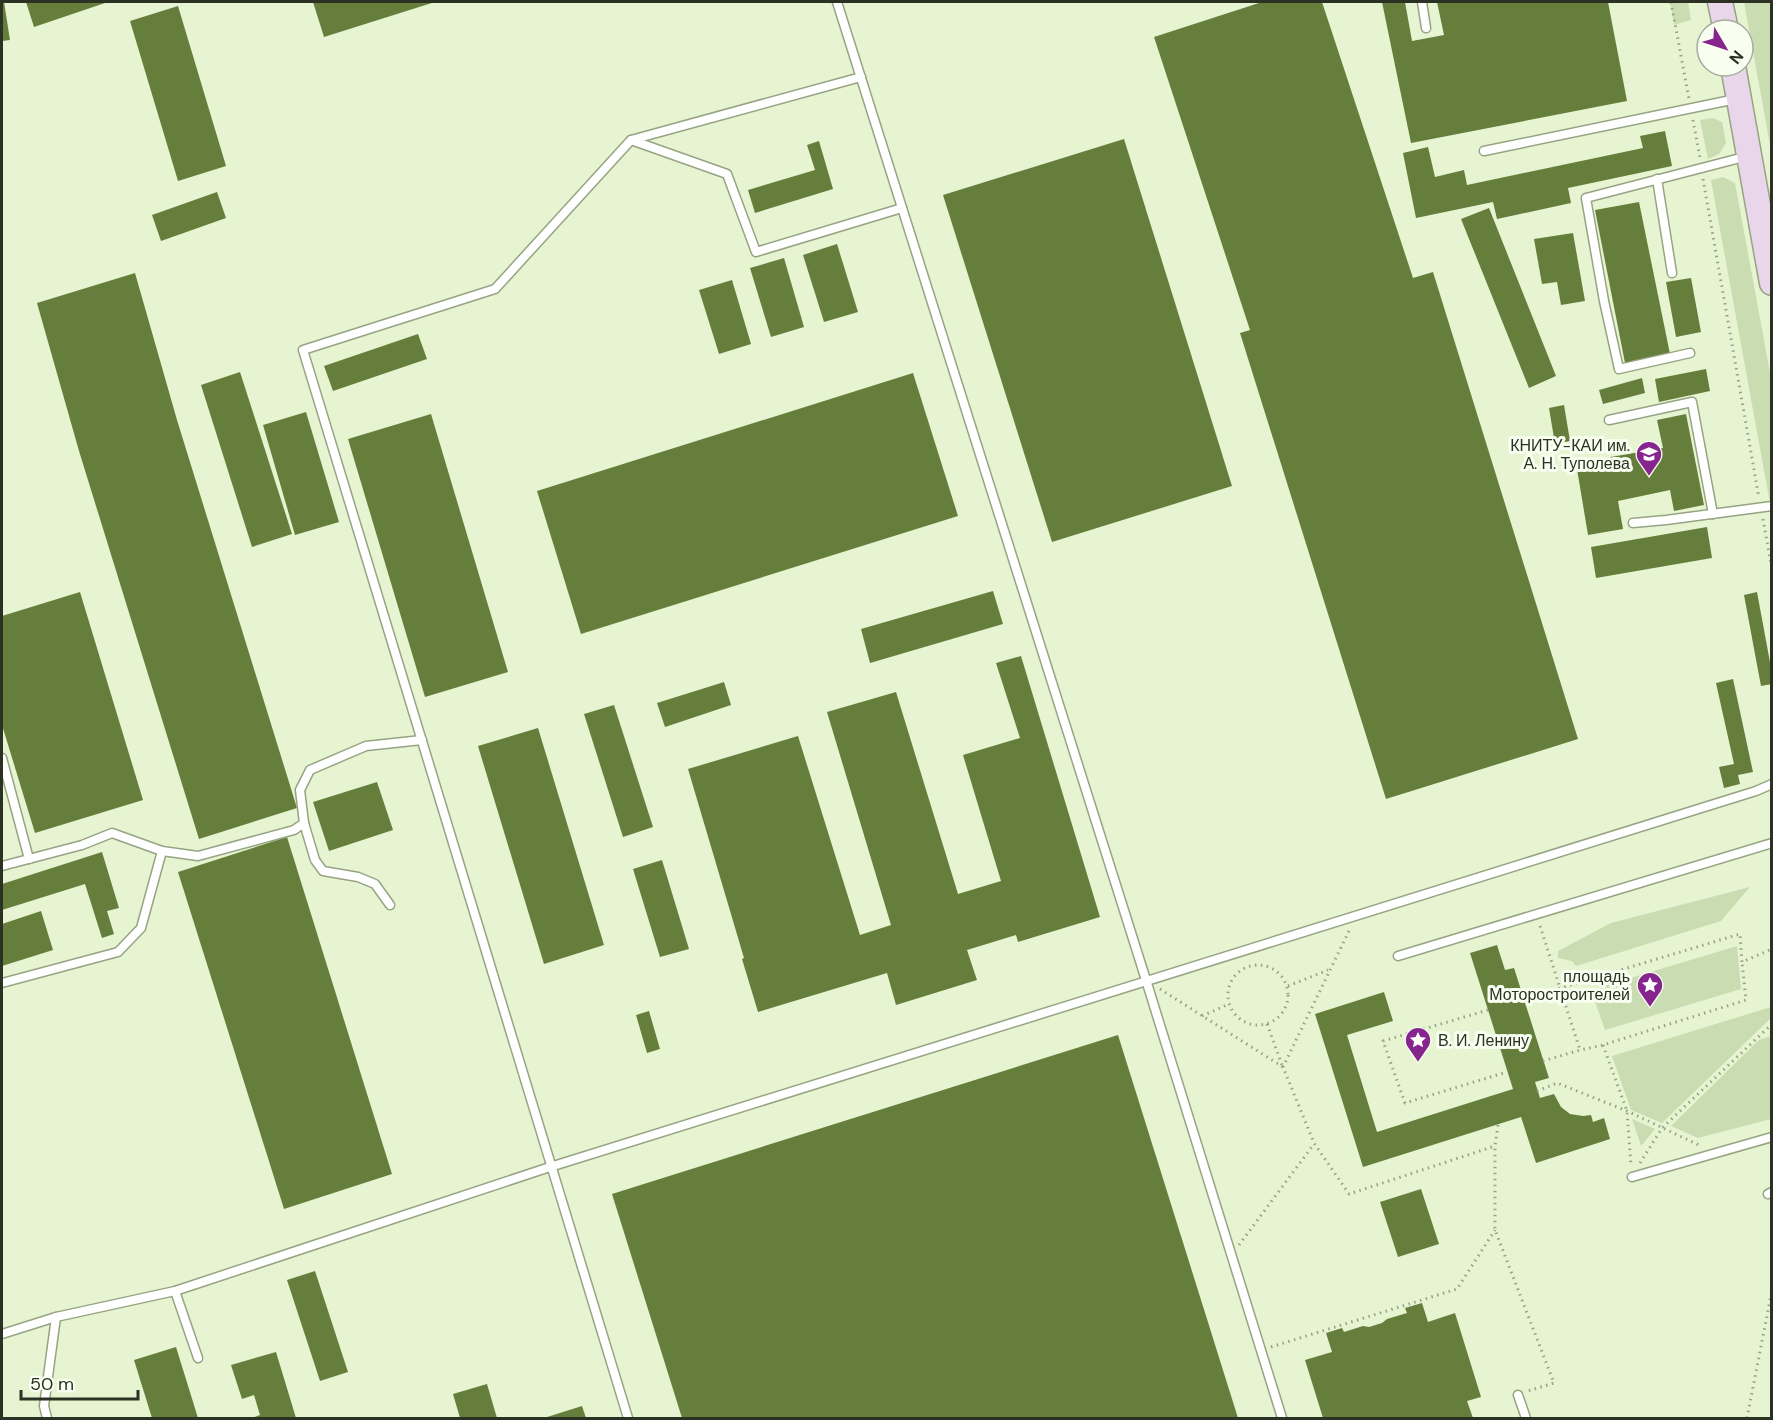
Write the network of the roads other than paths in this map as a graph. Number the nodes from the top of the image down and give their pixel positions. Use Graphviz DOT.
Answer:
graph roads {
  1 [pos="837,2"];
  2 [pos="1422,2"];
  3 [pos="1720,2"];
  4 [pos="1723,18"];
  5 [pos="1426,28"];
  6 [pos="861,77"];
  7 [pos="1735,78"];
  8 [pos="1739,98"];
  9 [pos="631,140"];
  10 [pos="1484,151"];
  11 [pos="1749,156"];
  12 [pos="1657,179"];
  13 [pos="902,208"];
  14 [pos="1672,273"];
  15 [pos="1772,284"];
  16 [pos="1690,353"];
  17 [pos="1609,420"];
  18 [pos="1772,506"];
  19 [pos="1713,514"];
  20 [pos="1633,523"];
  21 [pos="422,740"];
  22 [pos="2,758"];
  23 [pos="1772,784"];
  24 [pos="304,823"];
  25 [pos="1772,843"];
  26 [pos="162,851"];
  27 [pos="29,859"];
  28 [pos="2,866"];
  29 [pos="390,905"];
  30 [pos="1398,956"];
  31 [pos="1146,980"];
  32 [pos="2,983"];
  33 [pos="1772,1137"];
  34 [pos="550,1167"];
  35 [pos="1632,1177"];
  36 [pos="175,1291"];
  37 [pos="56,1317"];
  38 [pos="2,1334"];
  39 [pos="198,1358"];
  40 [pos="1518,1395"];
  41 [pos="47,1419"];
  42 [pos="628,1419"];
  43 [pos="1282,1419"];
  44 [pos="1526,1419"];
  1 -- 6 [label="lane"];
  2 -- 5 [label="lane"];
  3 -- 4 [label="main road"];
  6 -- 9 [label="lane"];
  6 -- 13 [label="lane"];
  7 -- 8 [label="main road"];
  8 -- 10 [label="lane"];
  8 -- 11 [label="main road"];
  9 -- 13 [label="lane"];
  9 -- 21 [label="lane"];
  11 -- 12 [label="lane"];
  11 -- 15 [label="main road"];
  12 -- 14 [label="lane"];
  12 -- 16 [label="lane"];
  13 -- 31 [label="lane"];
  17 -- 19 [label="lane"];
  18 -- 19 [label="lane"];
  19 -- 20 [label="lane"];
  21 -- 24 [label="lane"];
  21 -- 34 [label="lane"];
  22 -- 27 [label="lane"];
  23 -- 31 [label="lane"];
  24 -- 26 [label="lane"];
  24 -- 29 [label="lane"];
  25 -- 30 [label="lane"];
  26 -- 27 [label="lane"];
  26 -- 32 [label="lane"];
  27 -- 28 [label="lane"];
  31 -- 34 [label="lane"];
  31 -- 43 [label="lane"];
  33 -- 35 [label="lane"];
  34 -- 36 [label="lane"];
  34 -- 42 [label="lane"];
  36 -- 37 [label="lane"];
  36 -- 39 [label="lane"];
  37 -- 38 [label="lane"];
  37 -- 41 [label="lane"];
  40 -- 44 [label="lane"];
}
